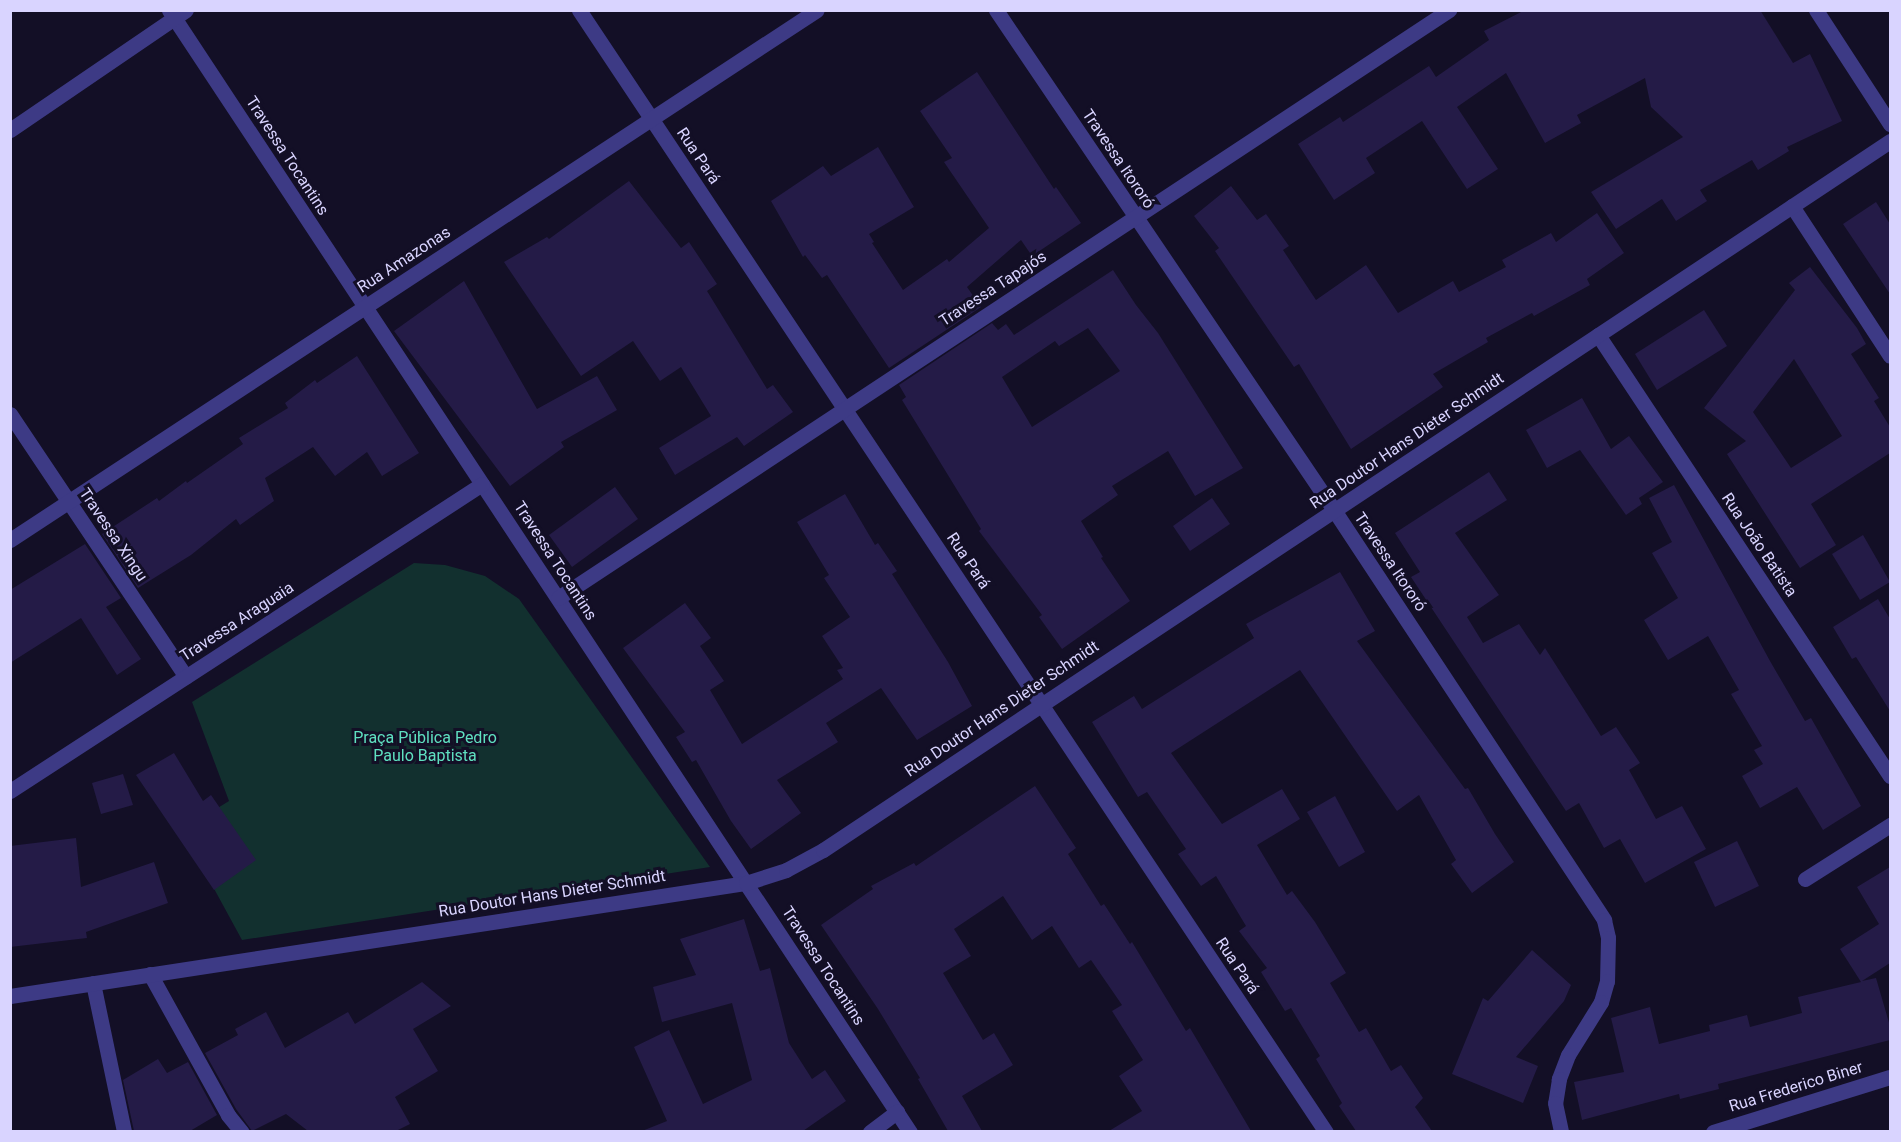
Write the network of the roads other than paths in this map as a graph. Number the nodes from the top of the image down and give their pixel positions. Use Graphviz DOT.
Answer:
graph roads {
  1 [pos="579,10"];
  2 [pos="817,10"];
  3 [pos="996,10"];
  4 [pos="1816,10"];
  5 [pos="177,13"];
  6 [pos="1441,13"];
  7 [pos="651,119"];
  8 [pos="1890,124"];
  9 [pos="10,130"];
  10 [pos="1890,141"];
  11 [pos="1792,206"];
  12 [pos="1136,217"];
  13 [pos="365,307"];
  14 [pos="1598,335"];
  15 [pos="1890,356"];
  16 [pos="845,409"];
  17 [pos="10,414"];
  18 [pos="482,484"];
  19 [pos="69,501"];
  20 [pos="1334,510"];
  21 [pos="10,540"];
  22 [pos="558,598"];
  23 [pos="186,677"];
  24 [pos="1041,705"];
  25 [pos="1890,776"];
  26 [pos="10,791"];
  27 [pos="1890,825"];
  28 [pos="1805,879"];
  29 [pos="746,883"];
  30 [pos="150,974"];
  31 [pos="93,983"];
  32 [pos="10,996"];
  33 [pos="1890,1077"];
  34 [pos="897,1112"];
  35 [pos="123,1131"];
  36 [pos="242,1131"];
  37 [pos="870,1131"];
  38 [pos="910,1131"];
  39 [pos="1326,1131"];
  40 [pos="1561,1131"];
  41 [pos="1713,1131"];
  1 -- 7 [label="street, Rua Pará"];
  2 -- 7 [label="street, Rua Amazonas"];
  3 -- 12 [label="street, Travessa Itororó"];
  4 -- 8 [label="street"];
  5 -- 9 [label="street"];
  5 -- 13 [label="street, Travessa Tocantins"];
  6 -- 12 [label="street, Travessa Tapajós"];
  7 -- 13 [label="street, Rua Amazonas"];
  7 -- 16 [label="street, Rua Pará"];
  10 -- 11 [label="street, Rua Doutor Hans Dieter Schmidt"];
  11 -- 14 [label="street, Rua Doutor Hans Dieter Schmidt"];
  11 -- 15 [label="street"];
  12 -- 16 [label="street, Travessa Tapajós"];
  12 -- 20 [label="street, Travessa Itororó"];
  13 -- 18 [label="street, Travessa Tocantins"];
  13 -- 19 [label="street, Rua Amazonas"];
  14 -- 20 [label="street, Rua Doutor Hans Dieter Schmidt"];
  14 -- 25 [label="street, Rua João Batista"];
  16 -- 22 [label="street, Travessa Tapajós"];
  16 -- 24 [label="street, Rua Pará"];
  17 -- 19 [label="street, Travessa Xingu"];
  18 -- 22 [label="street, Travessa Tocantins"];
  18 -- 23 [label="street, Travessa Araguaia"];
  19 -- 21 [label="street, Rua Amazonas"];
  19 -- 23 [label="street, Travessa Xingu"];
  20 -- 24 [label="street, Rua Doutor Hans Dieter Schmidt"];
  20 -- 40 [label="street, Travessa Itororó"];
  22 -- 29 [label="street, Travessa Tocantins"];
  23 -- 26 [label="street, Travessa Araguaia"];
  24 -- 29 [label="street, Rua Doutor Hans Dieter Schmidt"];
  24 -- 39 [label="street, Rua Pará"];
  27 -- 28 [label="street"];
  29 -- 30 [label="street, Rua Doutor Hans Dieter Schmidt"];
  29 -- 34 [label="street, Travessa Tocantins"];
  30 -- 31 [label="street, Rua Doutor Hans Dieter Schmidt"];
  30 -- 36 [label="street"];
  31 -- 32 [label="street, Rua Doutor Hans Dieter Schmidt"];
  31 -- 35 [label="street"];
  33 -- 41 [label="street, Rua Frederico Biner"];
  34 -- 37 [label="street"];
  34 -- 38 [label="street, Travessa Tocantins"];
}
